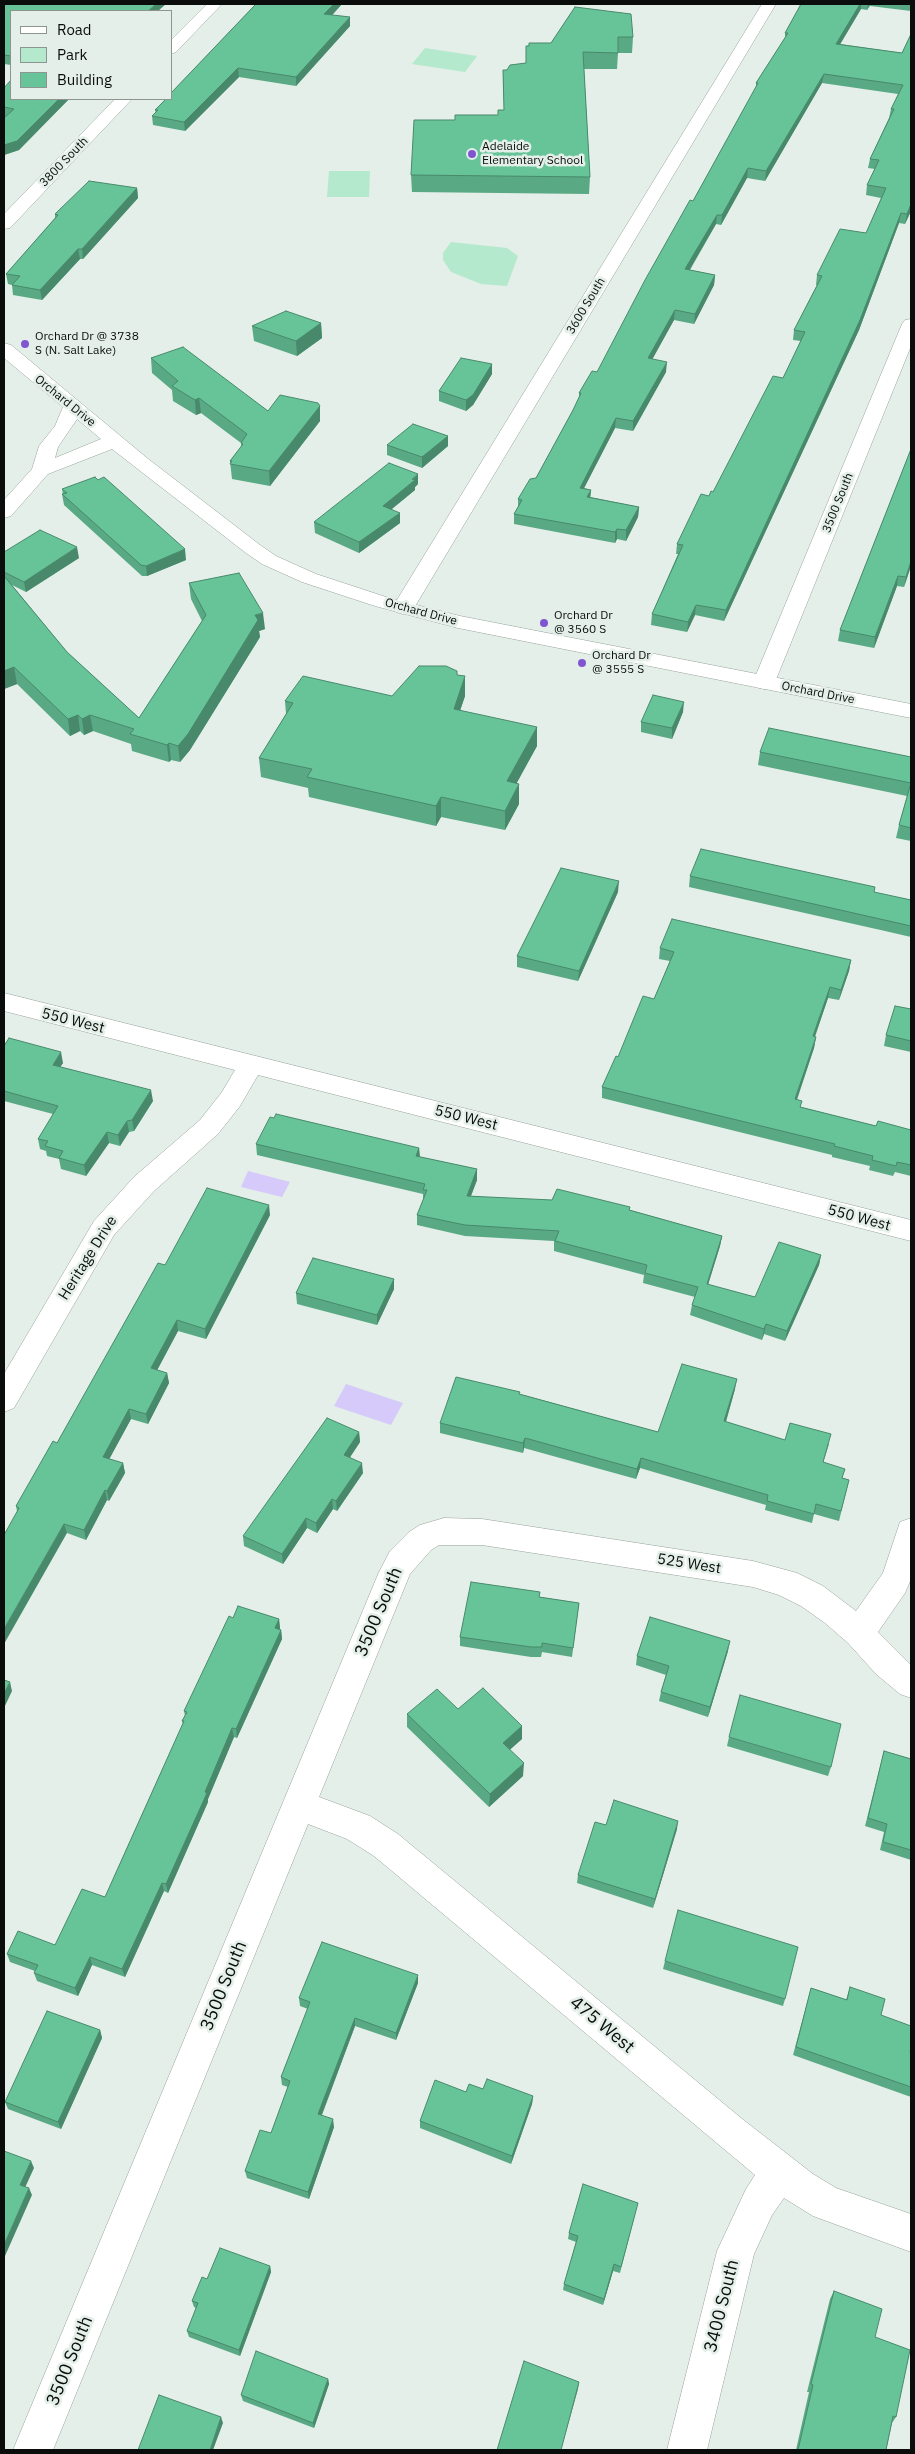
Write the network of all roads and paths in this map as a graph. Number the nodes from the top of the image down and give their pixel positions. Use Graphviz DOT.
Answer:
graph roads {
  1 [pos="214,4"];
  2 [pos="769,4"];
  3 [pos="172,48"];
  4 [pos="123,100"];
  5 [pos="4,224"];
  6 [pos="911,324"];
  7 [pos="4,349"];
  8 [pos="73,406"];
  9 [pos="114,441"];
  10 [pos="41,470"];
  11 [pos="4,512"];
  12 [pos="404,608"];
  13 [pos="764,682"];
  14 [pos="911,711"];
  15 [pos="12,1005"];
  16 [pos="251,1065"];
  17 [pos="911,1231"];
  18 [pos="4,1400"];
  19 [pos="911,1531"];
  20 [pos="431,1534"];
  21 [pos="859,1633"];
  22 [pos="911,1684"];
  23 [pos="299,1805"];
  24 [pos="779,2172"];
  25 [pos="911,2233"];
  26 [pos="33,2450"];
  27 [pos="688,2450"];
  1 -- 3 [label="street"];
  2 -- 12 [label="street, 3600 South"];
  4 -- 5 [label="street, 3800 South"];
  6 -- 13 [label="street, 3500 South"];
  7 -- 8 [label="street, Orchard Drive"];
  8 -- 9 [label="street, Orchard Drive"];
  8 -- 10 [label="street"];
  9 -- 10 [label="street"];
  9 -- 12 [label="street, Orchard Drive"];
  10 -- 11 [label="street"];
  12 -- 13 [label="street, Orchard Drive"];
  13 -- 14 [label="street, Orchard Drive"];
  15 -- 16 [label="street, 550 West"];
  16 -- 17 [label="street, 550 West"];
  16 -- 18 [label="street, Heritage Drive"];
  19 -- 21 [label="street"];
  20 -- 21 [label="street, 525 West"];
  20 -- 23 [label="street, 3500 South"];
  21 -- 22 [label="street, 525 West"];
  23 -- 24 [label="street, 475 West"];
  23 -- 26 [label="street, 3500 South"];
  24 -- 25 [label="street, 475 West"];
  24 -- 27 [label="street, 3400 South"];
}
